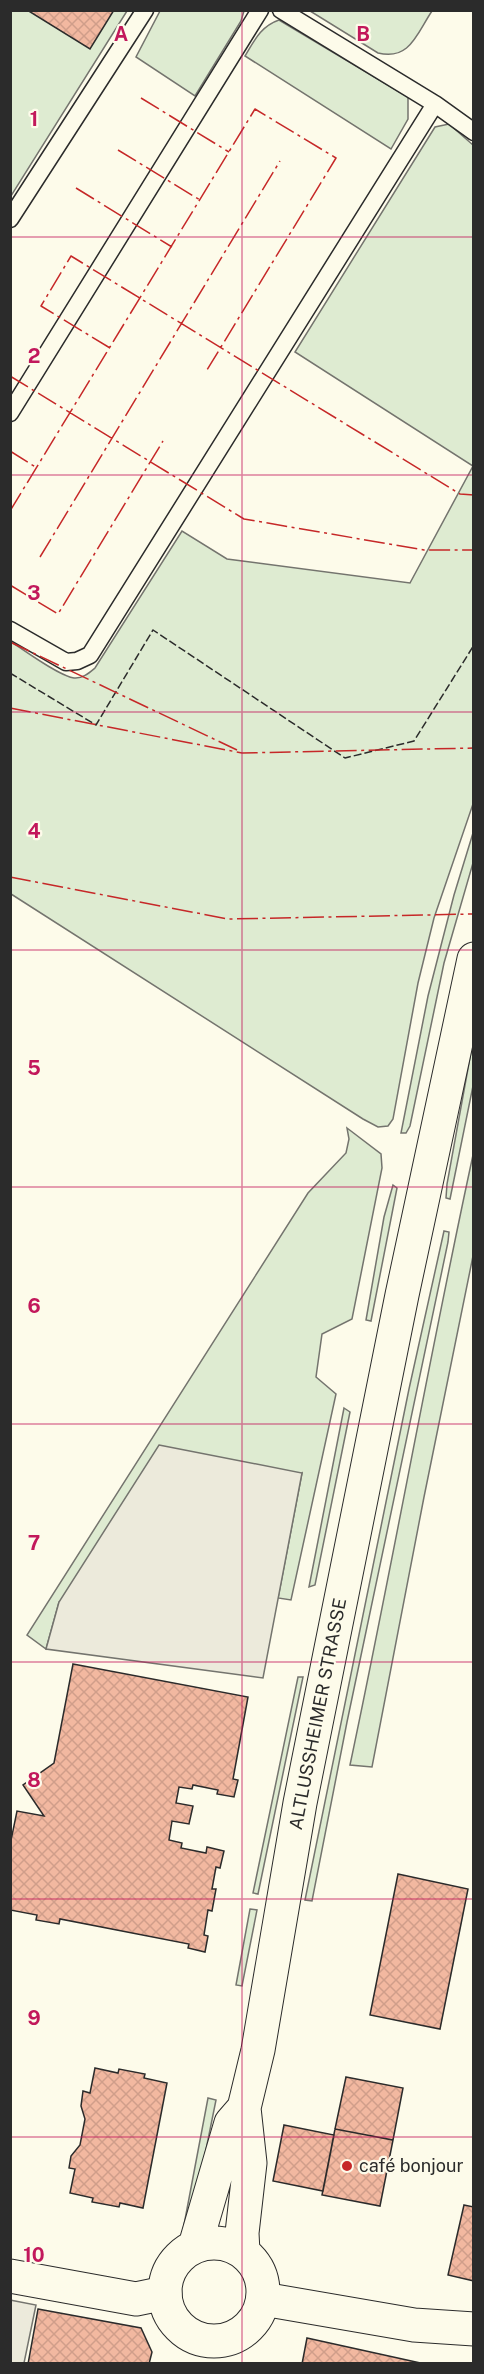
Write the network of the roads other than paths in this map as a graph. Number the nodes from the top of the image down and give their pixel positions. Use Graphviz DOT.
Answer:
graph roads {
  1 [pos="145,10"];
  2 [pos="260,10"];
  3 [pos="281,10"];
  4 [pos="435,104"];
  5 [pos="474,132"];
  6 [pos="10,219"];
  7 [pos="10,412"];
  8 [pos="10,630"];
  9 [pos="474,959"];
  10 [pos="244,2108"];
  11 [pos="195,2246"];
  12 [pos="243,2252"];
  13 [pos="10,2276"];
  14 [pos="165,2293"];
  15 [pos="263,2299"];
  16 [pos="474,2329"];
  17 [pos="195,2351"];
  1 -- 6 [label="lane"];
  2 -- 7 [label="lane"];
  3 -- 4 [label="lane"];
  4 -- 5 [label="lane"];
  4 -- 8 [label="lane"];
  9 -- 10 [label="street, ALTLUSSHEIMER STRASSE"];
  10 -- 11 [label="street, ALTLUSSHEIMER STRASSE"];
  10 -- 12 [label="street, ALTLUSSHEIMER STRASSE"];
  11 -- 12 [label="street"];
  11 -- 14 [label="street"];
  12 -- 15 [label="street"];
  13 -- 14 [label="street"];
  14 -- 17 [label="street"];
  15 -- 16 [label="street"];
  15 -- 17 [label="street"];
}
